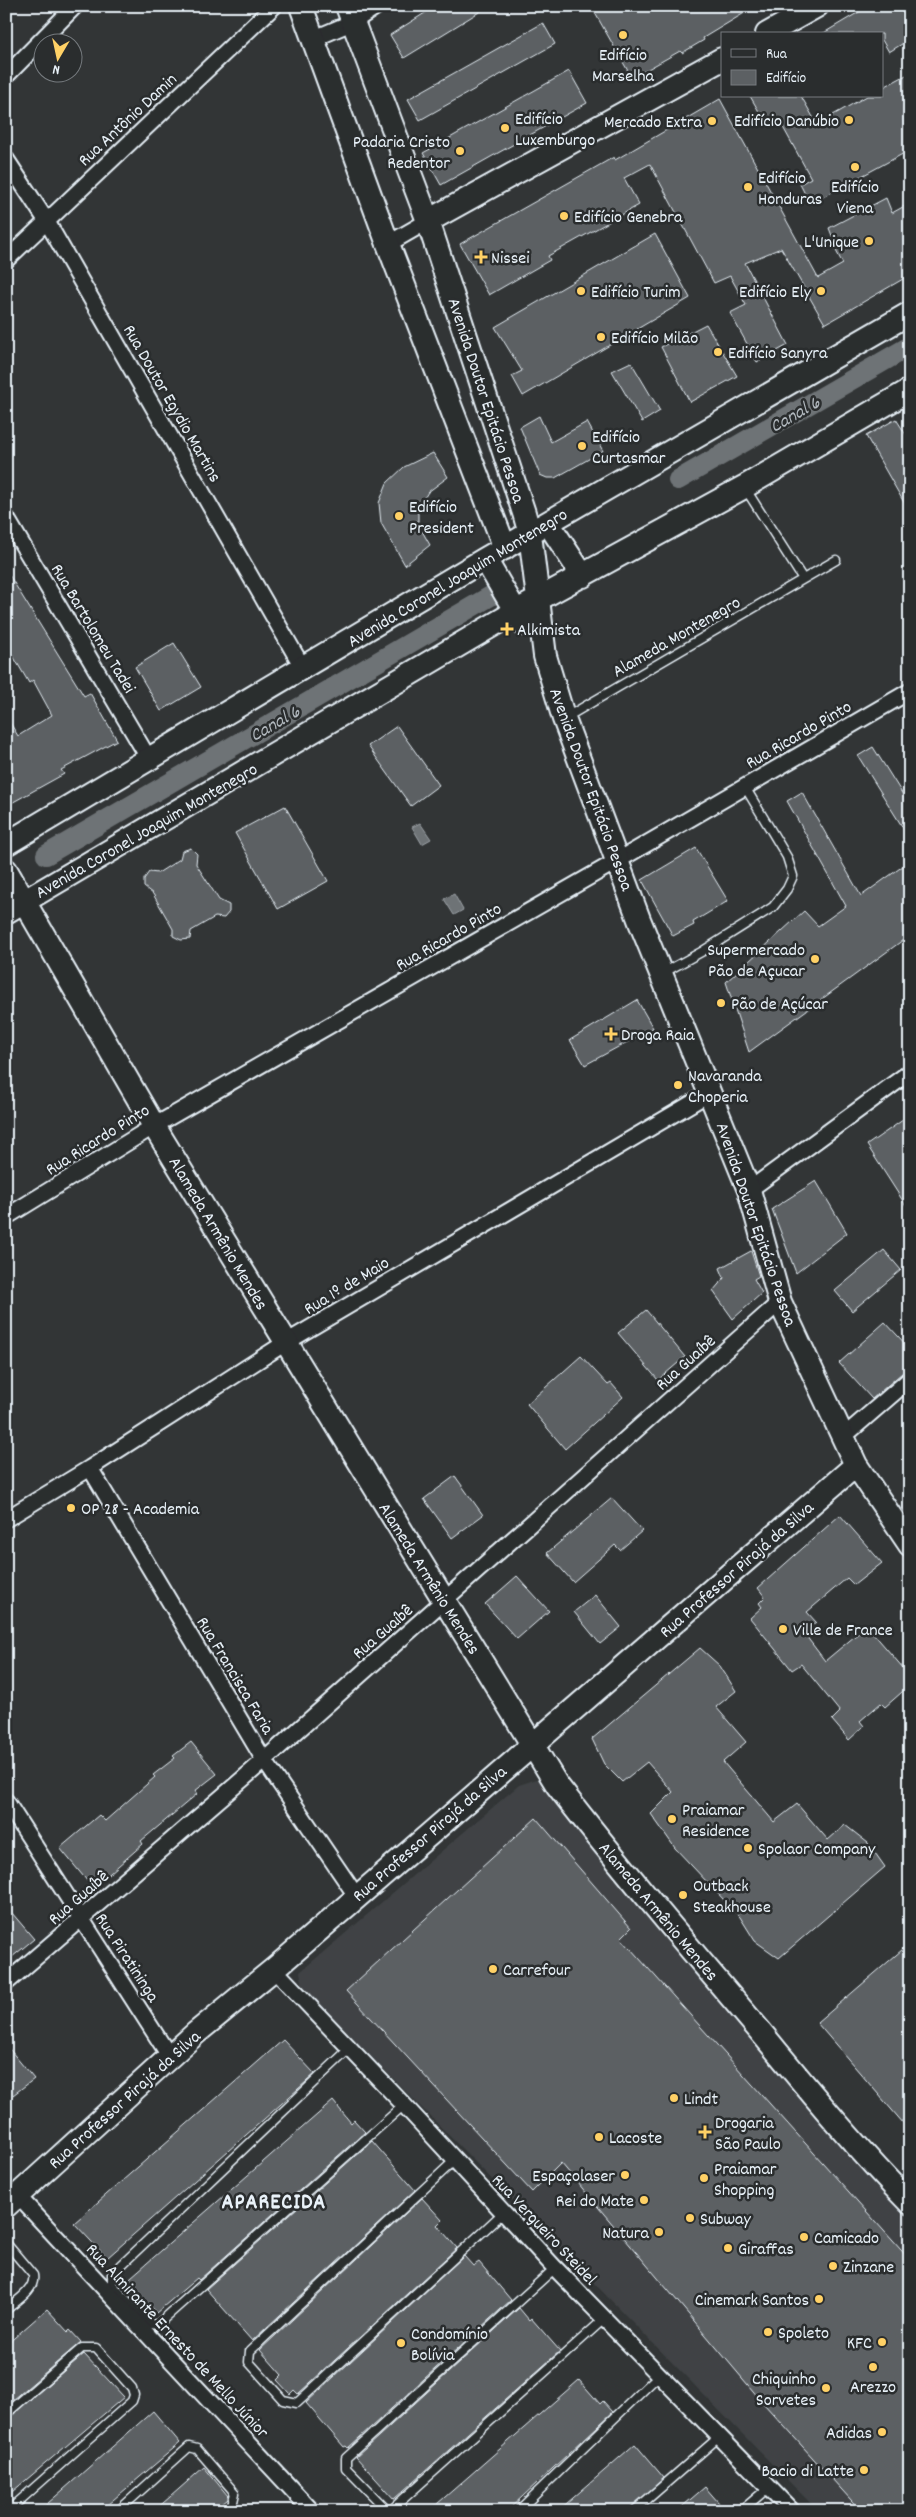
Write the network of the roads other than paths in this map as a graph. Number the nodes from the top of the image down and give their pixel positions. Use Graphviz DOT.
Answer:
graph roads {
  1 [pos="75,6"];
  2 [pos="274,6"];
  3 [pos="301,6"];
  4 [pos="377,6"];
  5 [pos="817,6"];
  6 [pos="350,14"];
  7 [pos="771,32"];
  8 [pos="313,39"];
  9 [pos="721,60"];
  10 [pos="6,76"];
  11 [pos="6,159"];
  12 [pos="46,220"];
  13 [pos="428,221"];
  14 [pos="388,244"];
  15 [pos="6,260"];
  16 [pos="910,313"];
  17 [pos="910,390"];
  18 [pos="744,487"];
  19 [pos="6,517"];
  20 [pos="541,534"];
  21 [pos="505,548"];
  22 [pos="836,560"];
  23 [pos="488,566"];
  24 [pos="583,576"];
  25 [pos="803,579"];
  26 [pos="537,601"];
  27 [pos="515,612"];
  28 [pos="545,656"];
  29 [pos="303,668"];
  30 [pos="910,690"];
  31 [pos="564,719"];
  32 [pos="149,759"];
  33 [pos="745,786"];
  34 [pos="6,844"];
  35 [pos="617,861"];
  36 [pos="13,892"];
  37 [pos="662,973"];
  38 [pos="910,1072"];
  39 [pos="710,1092"];
  40 [pos="154,1126"];
  41 [pos="749,1190"];
  42 [pos="6,1217"];
  43 [pos="780,1302"];
  44 [pos="285,1343"];
  45 [pos="910,1379"];
  46 [pos="843,1437"];
  47 [pos="856,1465"];
  48 [pos="90,1468"];
  49 [pos="6,1519"];
  50 [pos="910,1545"];
  51 [pos="445,1600"];
  52 [pos="531,1744"];
  53 [pos="264,1760"];
  54 [pos="6,1801"];
  55 [pos="356,1897"];
  56 [pos="81,1920"];
  57 [pos="274,1970"];
  58 [pos="6,1983"];
  59 [pos="350,2048"];
  60 [pos="170,2058"];
  61 [pos="404,2105"];
  62 [pos="455,2160"];
  63 [pos="12,2200"];
  64 [pos="910,2202"];
  65 [pos="504,2212"];
  66 [pos="6,2243"];
  67 [pos="555,2268"];
  68 [pos="6,2310"];
  69 [pos="604,2319"];
  70 [pos="659,2375"];
  71 [pos="6,2414"];
  72 [pos="719,2436"];
  73 [pos="768,2487"];
  74 [pos="8,2511"];
  75 [pos="118,2511"];
  76 [pos="226,2511"];
  77 [pos="312,2511"];
  78 [pos="518,2511"];
  79 [pos="634,2511"];
  80 [pos="742,2511"];
  81 [pos="792,2511"];
  1 -- 10 [label="street"];
  2 -- 12 [label="street, Rua Antônio Damin"];
  3 -- 8 [label="main road, Avenida Doutor Epitácio Pessoa"];
  4 -- 6 [label="street"];
  5 -- 7 [label="main road"];
  6 -- 8 [label="street"];
  6 -- 13 [label="main road, Avenida Doutor Epitácio Pessoa"];
  8 -- 14 [label="main road, Avenida Doutor Epitácio Pessoa"];
  9 -- 13 [label="main road"];
  11 -- 12 [label="street, Rua Doutor Egydio Martins"];
  12 -- 15 [label="street, Rua Antônio Damin"];
  12 -- 29 [label="street, Rua Doutor Egydio Martins"];
  13 -- 14 [label="street"];
  13 -- 20 [label="main road, Avenida Doutor Epitácio Pessoa"];
  14 -- 21 [label="main road, Avenida Doutor Epitácio Pessoa"];
  16 -- 20 [label="main road, Avenida Coronel Joaquim Montenegro"];
  17 -- 18 [label="main road, Avenida Coronel Joaquim Montenegro"];
  18 -- 24 [label="main road, Avenida Coronel Joaquim Montenegro"];
  18 -- 25 [label="lane"];
  19 -- 32 [label="street, Rua Bartolomeu Tadei"];
  20 -- 21 [label="main road, Avenida Coronel Joaquim Montenegro"];
  20 -- 24 [label="main road"];
  20 -- 26 [label="main road, Avenida Doutor Epitácio Pessoa"];
  21 -- 23 [label="main road, Avenida Coronel Joaquim Montenegro"];
  22 -- 25 [label="lane, Alameda Montenegro"];
  23 -- 27 [label="main road"];
  23 -- 29 [label="main road, Avenida Coronel Joaquim Montenegro"];
  24 -- 26 [label="main road, Avenida Coronel Joaquim Montenegro"];
  25 -- 31 [label="lane, Alameda Montenegro"];
  26 -- 27 [label="main road, Avenida Coronel Joaquim Montenegro"];
  26 -- 28 [label="main road, Avenida Doutor Epitácio Pessoa"];
  27 -- 28 [label="main road"];
  27 -- 36 [label="main road, Avenida Coronel Joaquim Montenegro"];
  28 -- 31 [label="main road, Avenida Doutor Epitácio Pessoa"];
  29 -- 32 [label="main road, Avenida Coronel Joaquim Montenegro"];
  30 -- 33 [label="street, Rua Ricardo Pinto"];
  31 -- 35 [label="main road, Avenida Doutor Epitácio Pessoa"];
  32 -- 34 [label="main road, Avenida Coronel Joaquim Montenegro"];
  33 -- 35 [label="street, Rua Ricardo Pinto"];
  33 -- 37 [label="lane"];
  35 -- 37 [label="main road, Avenida Doutor Epitácio Pessoa"];
  35 -- 40 [label="street, Rua Ricardo Pinto"];
  36 -- 40 [label="main road, Alameda Armênio Mendes"];
  37 -- 39 [label="main road, Avenida Doutor Epitácio Pessoa"];
  38 -- 41 [label="street"];
  39 -- 41 [label="main road, Avenida Doutor Epitácio Pessoa"];
  39 -- 44 [label="street, Rua 1º de Maio"];
  40 -- 42 [label="street, Rua Ricardo Pinto"];
  40 -- 44 [label="main road, Alameda Armênio Mendes"];
  41 -- 43 [label="main road, Avenida Doutor Epitácio Pessoa"];
  43 -- 46 [label="main road, Avenida Doutor Epitácio Pessoa"];
  43 -- 51 [label="street, Rua Guaíbê"];
  44 -- 48 [label="street, Rua 1º de Maio"];
  44 -- 51 [label="main road, Alameda Armênio Mendes"];
  45 -- 46 [label="street"];
  46 -- 47 [label="main road, Avenida Doutor Epitácio Pessoa"];
  47 -- 50 [label="main road, Avenida Doutor Epitácio Pessoa"];
  47 -- 52 [label="main road, Rua Professor Pirajá da Silva"];
  48 -- 49 [label="street, Rua 1º de Maio"];
  48 -- 53 [label="street, Rua Francisca Faria"];
  51 -- 52 [label="main road, Alameda Armênio Mendes"];
  51 -- 53 [label="street, Rua Guaíbê"];
  52 -- 55 [label="main road, Rua Professor Pirajá da Silva"];
  52 -- 64 [label="main road, Alameda Armênio Mendes"];
  53 -- 55 [label="street, Rua Francisca Faria"];
  53 -- 56 [label="street, Rua Guaíbê"];
  54 -- 56 [label="street, Rua Piratininga"];
  55 -- 57 [label="main road, Rua Professor Pirajá da Silva"];
  56 -- 58 [label="street, Rua Guaíbê"];
  56 -- 60 [label="street, Rua Piratininga"];
  57 -- 59 [label="street, Rua Vergueiro Steidel"];
  57 -- 60 [label="main road, Rua Professor Pirajá da Silva"];
  59 -- 61 [label="street, Rua Vergueiro Steidel"];
  59 -- 61 [label="lane"];
  60 -- 63 [label="main road, Rua Professor Pirajá da Silva"];
  61 -- 62 [label="street, Rua Vergueiro Steidel"];
  62 -- 65 [label="street, Rua Vergueiro Steidel"];
  62 -- 65 [label="lane"];
  63 -- 77 [label="street, Rua Almirante Ernesto de Mello Júnior"];
  65 -- 67 [label="street, Rua Vergueiro Steidel"];
  66 -- 68 [label="lane"];
  67 -- 69 [label="street, Rua Vergueiro Steidel"];
  67 -- 69 [label="lane"];
  69 -- 70 [label="street, Rua Vergueiro Steidel"];
  70 -- 72 [label="street, Rua Vergueiro Steidel"];
  70 -- 78 [label="lane"];
  71 -- 74 [label="lane"];
  72 -- 73 [label="street, Rua Vergueiro Steidel"];
  72 -- 79 [label="lane"];
  73 -- 80 [label="lane"];
  73 -- 81 [label="street, Rua Vergueiro Steidel"];
  75 -- 76 [label="lane"];
}
